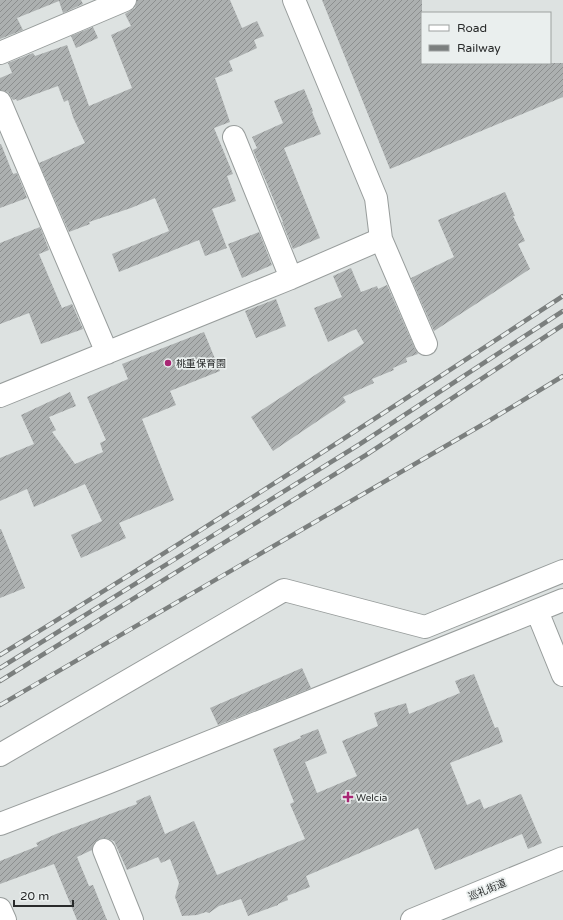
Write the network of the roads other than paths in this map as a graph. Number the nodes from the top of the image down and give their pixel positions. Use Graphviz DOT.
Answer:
graph roads {
  1 [pos="125,0"];
  2 [pos="294,0"];
  3 [pos="0,53"];
  4 [pos="0,102"];
  5 [pos="234,136"];
  6 [pos="381,239"];
  7 [pos="291,278"];
  8 [pos="426,344"];
  9 [pos="107,353"];
  10 [pos="0,396"];
  11 [pos="563,571"];
  12 [pos="563,600"];
  13 [pos="537,611"];
  14 [pos="563,675"];
  15 [pos="0,755"];
  16 [pos="0,824"];
  17 [pos="104,850"];
  18 [pos="563,858"];
  19 [pos="0,909"];
  20 [pos="5,920"];
  21 [pos="132,920"];
  22 [pos="412,920"];
  1 -- 3 [label="street"];
  2 -- 6 [label="street"];
  4 -- 9 [label="street"];
  5 -- 7 [label="street"];
  6 -- 7 [label="street"];
  6 -- 8 [label="street"];
  7 -- 9 [label="street"];
  9 -- 10 [label="street"];
  11 -- 15 [label="street"];
  12 -- 13 [label="street"];
  13 -- 14 [label="street"];
  13 -- 16 [label="street"];
  17 -- 21 [label="street"];
  18 -- 22 [label="street, 巡礼街道"];
  19 -- 20 [label="street"];
}
